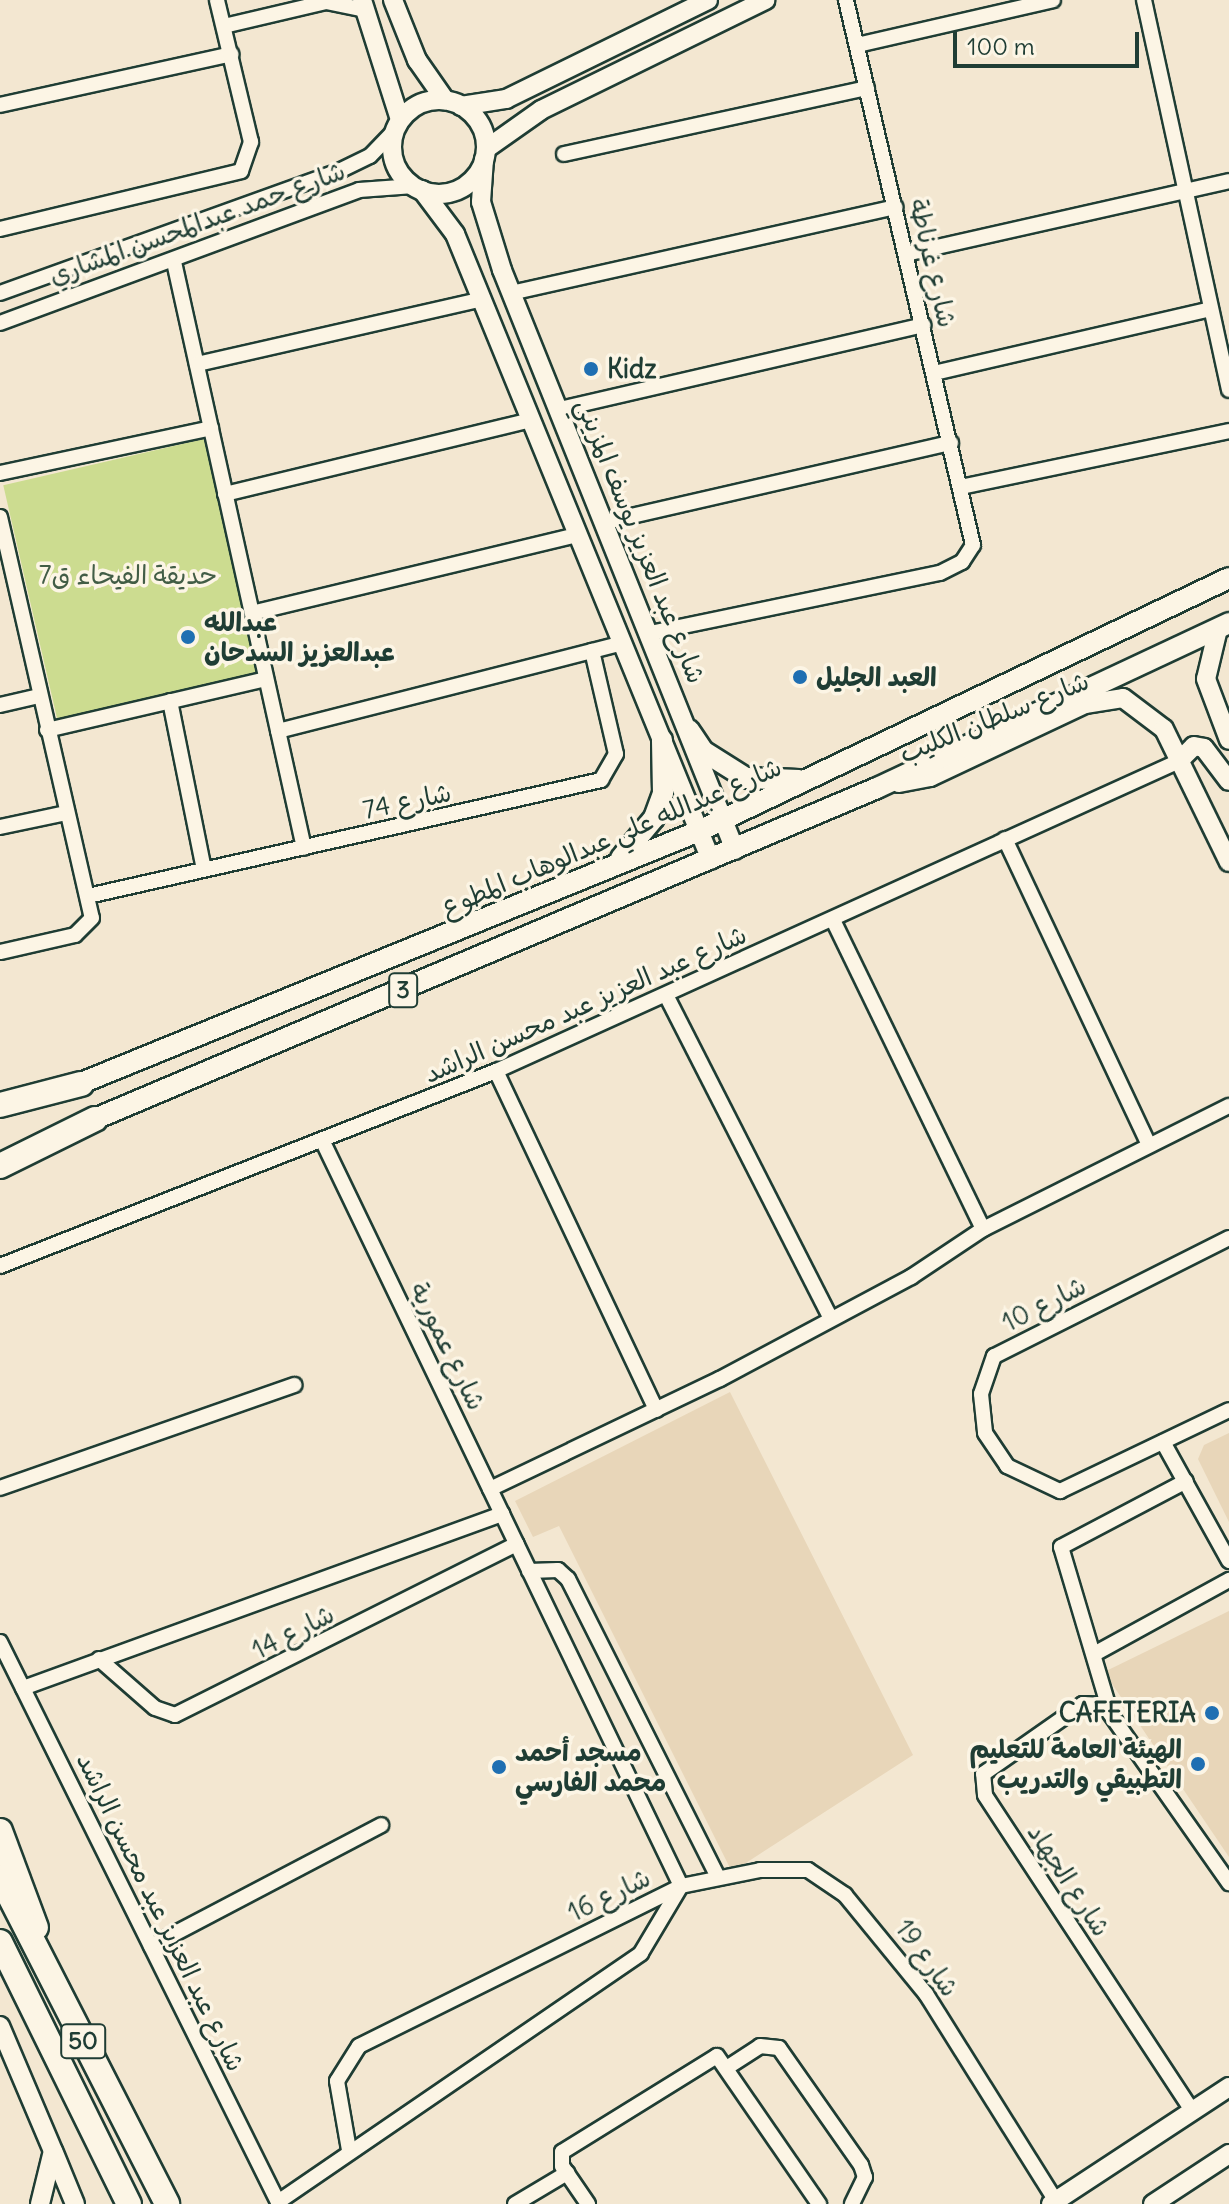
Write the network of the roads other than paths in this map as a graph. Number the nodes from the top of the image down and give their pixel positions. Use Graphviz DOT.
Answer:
graph roads {
  1 [pos="217,0"];
  2 [pos="393,0"];
  3 [pos="708,0"];
  4 [pos="719,0"];
  5 [pos="766,0"];
  6 [pos="846,0"];
  7 [pos="1144,0"];
  8 [pos="327,1"];
  9 [pos="1045,1"];
  10 [pos="364,5"];
  11 [pos="688,10"];
  12 [pos="734,16"];
  13 [pos="224,26"];
  14 [pos="701,32"];
  15 [pos="857,45"];
  16 [pos="231,54"];
  17 [pos="867,88"];
  18 [pos="506,99"];
  19 [pos="453,103"];
  20 [pos="0,105"];
  21 [pos="516,123"];
  22 [pos="398,125"];
  23 [pos="485,154"];
  24 [pos="564,154"];
  25 [pos="354,164"];
  26 [pos="1229,181"];
  27 [pos="418,188"];
  28 [pos="359,190"];
  29 [pos="1185,190"];
  30 [pos="895,207"];
  31 [pos="0,229"];
  32 [pos="906,254"];
  33 [pos="103,259"];
  34 [pos="174,262"];
  35 [pos="64,273"];
  36 [pos="113,283"];
  37 [pos="0,293"];
  38 [pos="511,293"];
  39 [pos="74,296"];
  40 [pos="482,299"];
  41 [pos="1211,309"];
  42 [pos="0,323"];
  43 [pos="923,325"];
  44 [pos="538,358"];
  45 [pos="197,364"];
  46 [pos="512,373"];
  47 [pos="934,373"];
  48 [pos="1229,390"];
  49 [pos="560,409"];
  50 [pos="531,420"];
  51 [pos="211,428"];
  52 [pos="1229,431"];
  53 [pos="951,443"];
  54 [pos="0,473"];
  55 [pos="961,487"];
  56 [pos="225,494"];
  57 [pos="0,517"];
  58 [pos="605,522"];
  59 [pos="577,535"];
  60 [pos="617,550"];
  61 [pos="588,561"];
  62 [pos="6,578"];
  63 [pos="1229,578"];
  64 [pos="252,613"];
  65 [pos="1224,626"];
  66 [pos="650,633"];
  67 [pos="622,643"];
  68 [pos="592,651"];
  69 [pos="266,679"];
  70 [pos="39,696"];
  71 [pos="170,701"];
  72 [pos="0,705"];
  73 [pos="47,730"];
  74 [pos="689,730"];
  75 [pos="278,731"];
  76 [pos="662,740"];
  77 [pos="1229,740"];
  78 [pos="1179,761"];
  79 [pos="822,775"];
  80 [pos="1229,781"];
  81 [pos="877,788"];
  82 [pos="66,813"];
  83 [pos="723,820"];
  84 [pos="0,827"];
  85 [pos="699,831"];
  86 [pos="1005,839"];
  87 [pos="304,848"];
  88 [pos="735,850"];
  89 [pos="711,860"];
  90 [pos="1229,862"];
  91 [pos="204,869"];
  92 [pos="597,873"];
  93 [pos="88,896"];
  94 [pos="833,920"];
  95 [pos="0,952"];
  96 [pos="667,997"];
  97 [pos="496,1071"];
  98 [pos="81,1084"];
  99 [pos="0,1105"];
  100 [pos="1229,1106"];
  101 [pos="0,1115"];
  102 [pos="95,1119"];
  103 [pos="323,1142"];
  104 [pos="1148,1143"];
  105 [pos="0,1153"];
  106 [pos="0,1166"];
  107 [pos="983,1229"];
  108 [pos="1229,1238"];
  109 [pos="0,1266"];
  110 [pos="831,1319"];
  111 [pos="294,1385"];
  112 [pos="656,1410"];
  113 [pos="1229,1410"];
  114 [pos="1163,1442"];
  115 [pos="1186,1481"];
  116 [pos="0,1488"];
  117 [pos="490,1489"];
  118 [pos="502,1514"];
  119 [pos="517,1544"];
  120 [pos="1229,1561"];
  121 [pos="529,1571"];
  122 [pos="1229,1580"];
  123 [pos="0,1642"];
  124 [pos="1096,1653"];
  125 [pos="99,1659"];
  126 [pos="23,1688"];
  127 [pos="1109,1708"];
  128 [pos="381,1825"];
  129 [pos="0,1831"];
  130 [pos="0,1877"];
  131 [pos="718,1877"];
  132 [pos="1229,1883"];
  133 [pos="681,1886"];
  134 [pos="0,1942"];
  135 [pos="151,1946"];
  136 [pos="41,1958"];
  137 [pos="0,1981"];
  138 [pos="0,2026"];
  139 [pos="728,2067"];
  140 [pos="1229,2087"];
  141 [pos="1193,2112"];
  142 [pos="349,2150"];
  143 [pos="53,2151"];
  144 [pos="102,2151"];
  145 [pos="1227,2160"];
  146 [pos="567,2173"];
  147 [pos="1054,2202"];
  148 [pos="279,2203"];
  149 [pos="40,2204"];
  150 [pos="75,2204"];
  151 [pos="129,2204"];
  152 [pos="168,2204"];
  153 [pos="515,2204"];
  154 [pos="588,2204"];
  155 [pos="819,2204"];
  156 [pos="852,2204"];
  157 [pos="1153,2204"];
  1 -- 13 [label="street"];
  2 -- 19 [label="street"];
  3 -- 11 [label="street"];
  4 -- 12 [label="street"];
  5 -- 12 [label="street"];
  6 -- 15 [label="street, شارع غرناطة"];
  7 -- 29 [label="street"];
  8 -- 10 [label="street"];
  8 -- 13 [label="street"];
  9 -- 15 [label="street"];
  10 -- 22 [label="street"];
  11 -- 14 [label="street"];
  11 -- 18 [label="street"];
  12 -- 14 [label="street"];
  13 -- 16 [label="street"];
  14 -- 21 [label="street"];
  15 -- 17 [label="street, شارع غرناطة"];
  16 -- 20 [label="street"];
  16 -- 31 [label="street"];
  17 -- 24 [label="street"];
  17 -- 30 [label="street, شارع غرناطة"];
  18 -- 19 [label="street"];
  18 -- 21 [label="street"];
  19 -- 22 [label="street"];
  19 -- 23 [label="street"];
  21 -- 23 [label="street"];
  22 -- 25 [label="street, شارع حمد عبدالمحسن المشاري"];
  22 -- 27 [label="street"];
  23 -- 27 [label="street"];
  23 -- 38 [label="street, شارع عبد العزيز يوسف المزيني"];
  25 -- 28 [label="street"];
  25 -- 33 [label="street, شارع حمد عبدالمحسن المشاري"];
  26 -- 29 [label="street"];
  27 -- 28 [label="street, شارع حمد عبدالمحسن المشاري"];
  27 -- 40 [label="street"];
  28 -- 34 [label="street, شارع حمد عبدالمحسن المشاري"];
  29 -- 32 [label="street"];
  29 -- 41 [label="street"];
  30 -- 32 [label="street, شارع غرناطة"];
  30 -- 38 [label="street"];
  32 -- 43 [label="street, شارع غرناطة"];
  33 -- 35 [label="street, شارع حمد عبدالمحسن المشاري"];
  33 -- 36 [label="street"];
  34 -- 36 [label="street, شارع حمد عبدالمحسن المشاري"];
  34 -- 45 [label="street"];
  35 -- 37 [label="street, شارع حمد عبدالمحسن المشاري"];
  35 -- 39 [label="street"];
  36 -- 39 [label="street, شارع حمد عبدالمحسن المشاري"];
  38 -- 44 [label="street, شارع عبد العزيز يوسف المزيني"];
  39 -- 42 [label="street, شارع حمد عبدالمحسن المشاري"];
  40 -- 45 [label="street"];
  40 -- 46 [label="street"];
  41 -- 47 [label="street"];
  41 -- 48 [label="street"];
  43 -- 47 [label="street, شارع غرناطة"];
  43 -- 49 [label="street"];
  44 -- 46 [label="street"];
  44 -- 49 [label="street, شارع عبد العزيز يوسف المزيني"];
  45 -- 51 [label="street"];
  46 -- 50 [label="street"];
  47 -- 53 [label="street, شارع غرناطة"];
  49 -- 58 [label="street, شارع عبد العزيز يوسف المزيني"];
  50 -- 56 [label="street"];
  50 -- 59 [label="street"];
  51 -- 54 [label="street"];
  51 -- 56 [label="street"];
  52 -- 55 [label="street"];
  53 -- 55 [label="street, شارع غرناطة"];
  53 -- 58 [label="street"];
  55 -- 66 [label="street, شارع غرناطة"];
  56 -- 64 [label="street"];
  57 -- 62 [label="street"];
  58 -- 60 [label="street, شارع عبد العزيز يوسف المزيني"];
  59 -- 61 [label="street"];
  59 -- 64 [label="street"];
  60 -- 61 [label="street"];
  60 -- 66 [label="street, شارع عبد العزيز يوسف المزيني"];
  61 -- 67 [label="street"];
  62 -- 70 [label="street"];
  63 -- 79 [label="main road, شارع عبدالله علي عبدالوهاب المطوع / 3"];
  64 -- 69 [label="street"];
  65 -- 77 [label="street"];
  65 -- 81 [label="main road, 3"];
  66 -- 74 [label="street, شارع عبد العزيز يوسف المزيني"];
  67 -- 68 [label="street"];
  67 -- 76 [label="street"];
  68 -- 75 [label="street"];
  68 -- 87 [label="street, شارع 74"];
  69 -- 71 [label="street"];
  69 -- 75 [label="street"];
  70 -- 72 [label="street"];
  70 -- 73 [label="street"];
  71 -- 73 [label="street"];
  71 -- 91 [label="street"];
  73 -- 82 [label="street"];
  74 -- 79 [label="main road"];
  74 -- 83 [label="street, شارع عبد العزيز يوسف المزيني"];
  75 -- 87 [label="street"];
  76 -- 85 [label="street"];
  76 -- 92 [label="main road"];
  78 -- 80 [label="street"];
  78 -- 81 [label="street, شارع سلطان الكليب"];
  78 -- 86 [label="street, شارع عبد العزيز عبد محسن الراشد"];
  78 -- 90 [label="street, شارع سلطان الكليب"];
  79 -- 83 [label="main road, شارع عبدالله علي عبدالوهاب المطوع / 3"];
  81 -- 88 [label="main road, 3"];
  82 -- 84 [label="street"];
  82 -- 93 [label="street"];
  83 -- 85 [label="main road, شارع عبدالله علي عبدالوهاب المطوع / 3"];
  83 -- 88 [label="street, شارع عبد العزيز يوسف المزيني"];
  85 -- 89 [label="street"];
  85 -- 92 [label="main road, شارع عبدالله علي عبدالوهاب المطوع / 3"];
  86 -- 94 [label="street, شارع عبد العزيز عبد محسن الراشد"];
  86 -- 104 [label="street"];
  87 -- 91 [label="street, شارع 74"];
  88 -- 89 [label="main road, 3"];
  89 -- 102 [label="main road, 3"];
  91 -- 93 [label="street, شارع 74"];
  92 -- 98 [label="main road, شارع عبدالله علي عبدالوهاب المطوع / 3"];
  93 -- 95 [label="street"];
  94 -- 96 [label="street, شارع عبد العزيز عبد محسن الراشد"];
  94 -- 107 [label="street"];
  96 -- 97 [label="street, شارع عبد العزيز عبد محسن الراشد"];
  96 -- 110 [label="street"];
  97 -- 103 [label="street, شارع عبد العزيز عبد محسن الراشد"];
  97 -- 112 [label="street"];
  98 -- 99 [label="highway"];
  98 -- 101 [label="main road, شارع عبدالله علي عبدالوهاب المطوع / 3"];
  100 -- 104 [label="street"];
  102 -- 105 [label="main road, 3"];
  102 -- 106 [label="highway"];
  103 -- 109 [label="street, شارع عبد العزيز عبد محسن الراشد"];
  103 -- 117 [label="street, شارع عمورية"];
  104 -- 107 [label="street"];
  107 -- 110 [label="street"];
  108 -- 114 [label="street, شارع 10"];
  110 -- 112 [label="street"];
  111 -- 116 [label="street"];
  112 -- 117 [label="street"];
  113 -- 114 [label="street, شارع 10"];
  114 -- 115 [label="street"];
  115 -- 120 [label="street"];
  115 -- 124 [label="street"];
  117 -- 118 [label="street, شارع عمورية"];
  118 -- 119 [label="street, شارع عمورية"];
  118 -- 125 [label="street, شارع 14"];
  119 -- 121 [label="street, شارع عمورية"];
  119 -- 125 [label="street, شارع 14"];
  121 -- 131 [label="street"];
  121 -- 133 [label="street, شارع عمورية"];
  122 -- 124 [label="street"];
  123 -- 126 [label="street, شارع عبد العزيز عبد محسن الراشد"];
  124 -- 127 [label="street"];
  125 -- 126 [label="street, شارع 14"];
  126 -- 135 [label="street, شارع عبد العزيز عبد محسن الراشد"];
  127 -- 132 [label="street"];
  127 -- 141 [label="street, شارع الجهاد"];
  128 -- 135 [label="street"];
  129 -- 136 [label="highway"];
  130 -- 136 [label="highway, 50"];
  131 -- 133 [label="street, شارع 19"];
  131 -- 147 [label="street, شارع 19"];
  133 -- 142 [label="street, شارع 16"];
  133 -- 142 [label="street, شارع 16"];
  134 -- 144 [label="highway, 50"];
  135 -- 148 [label="street, شارع عبد العزيز عبد محسن الراشد"];
  136 -- 152 [label="highway, 50"];
  137 -- 144 [label="highway"];
  138 -- 143 [label="street"];
  139 -- 146 [label="street"];
  139 -- 155 [label="street"];
  139 -- 156 [label="street"];
  140 -- 141 [label="street"];
  141 -- 147 [label="street"];
  142 -- 148 [label="street, شارع 16"];
  143 -- 149 [label="street"];
  143 -- 150 [label="street"];
  144 -- 151 [label="highway, 50"];
  145 -- 157 [label="street"];
  146 -- 153 [label="street"];
  146 -- 154 [label="street"];
}
